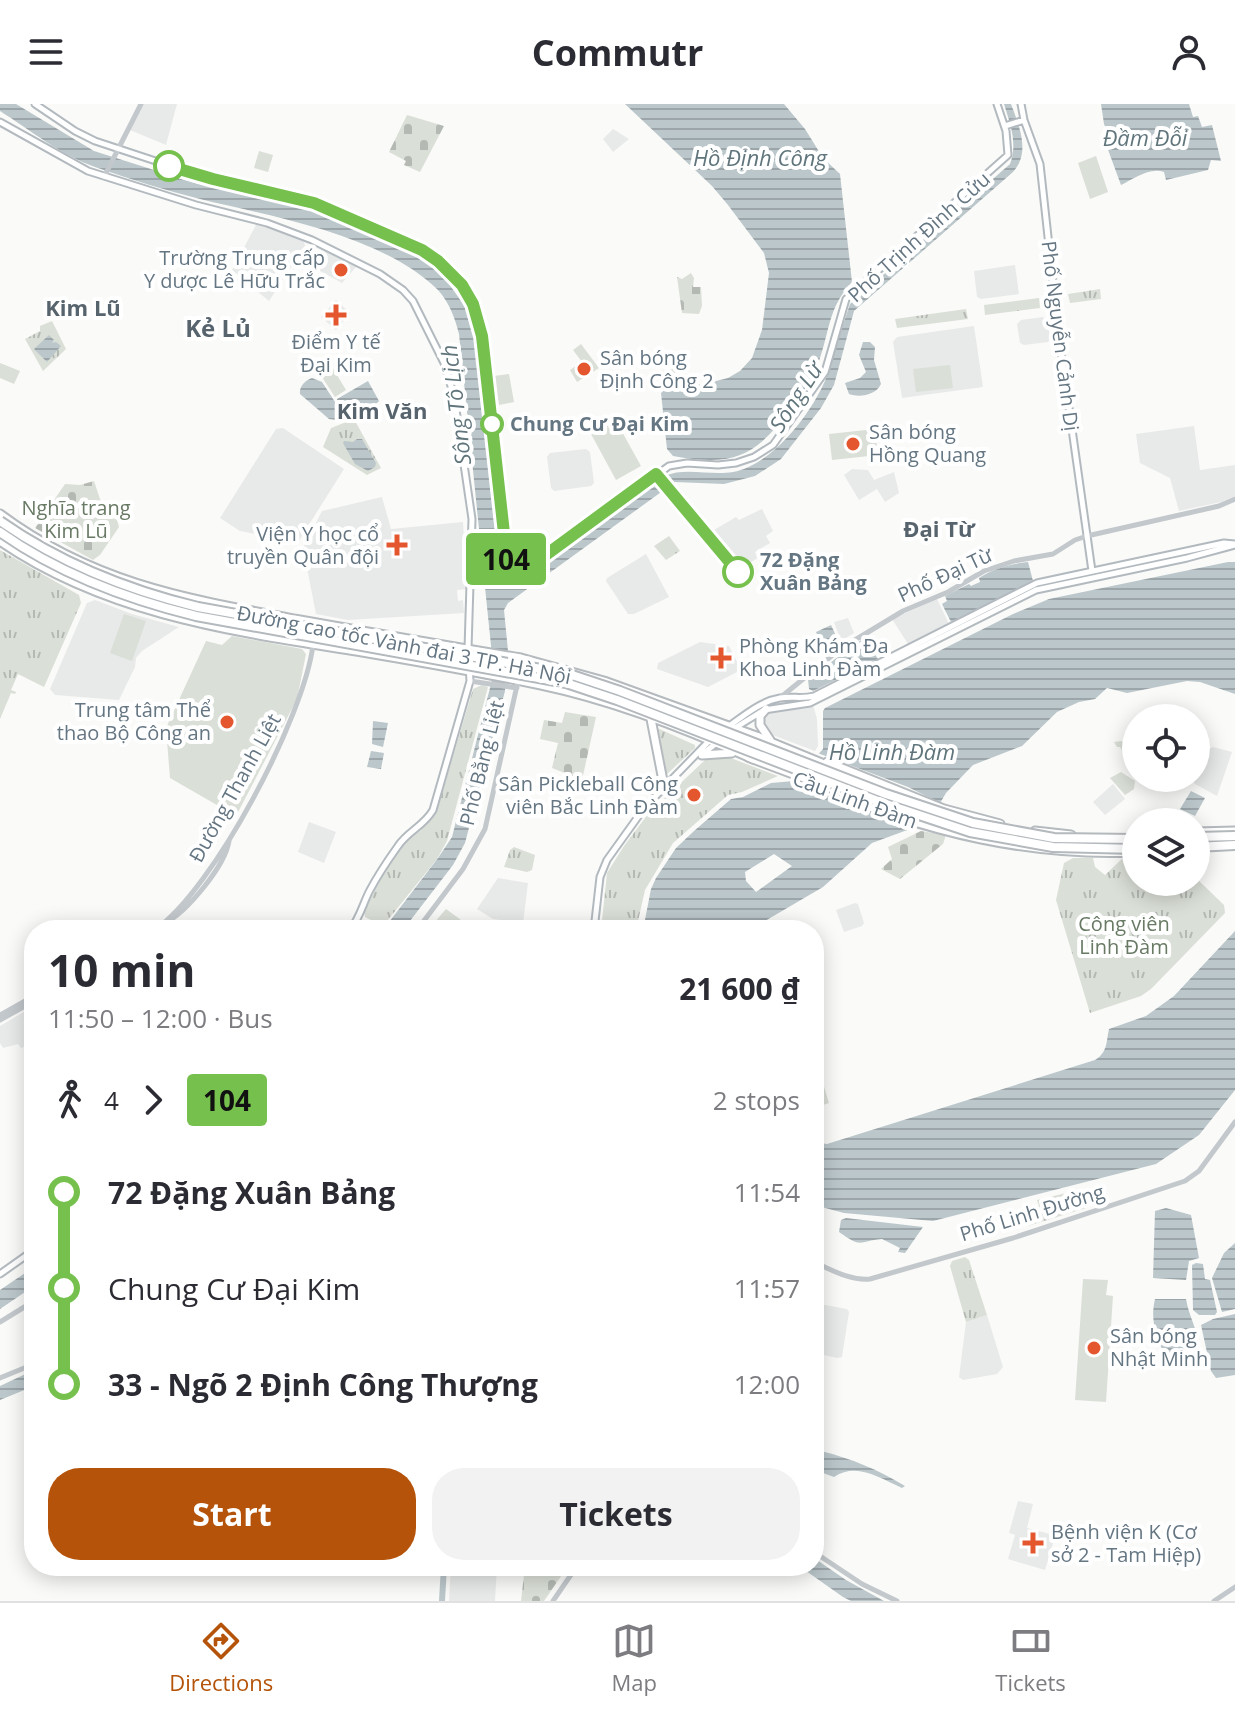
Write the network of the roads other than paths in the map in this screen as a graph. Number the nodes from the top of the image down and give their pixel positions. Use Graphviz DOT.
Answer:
graph roads {
  1 [pos="35,104"];
  2 [pos="141,104"];
  3 [pos="997,104"];
  4 [pos="1021,104"];
  5 [pos="1022,121"];
  6 [pos="0,122"];
  7 [pos="1007,125"];
  8 [pos="116,152"];
  9 [pos="105,175"];
  10 [pos="1235,499"];
  11 [pos="1,519"];
  12 [pos="0,532"];
  13 [pos="1087,536"];
  14 [pos="0,541"];
  15 [pos="1235,545"];
  16 [pos="1092,574"];
  17 [pos="370,633"];
  18 [pos="420,641"];
  19 [pos="313,645"];
  20 [pos="468,649"];
  21 [pos="367,653"];
  22 [pos="894,659"];
  23 [pos="421,663"];
  24 [pos="469,672"];
  25 [pos="579,673"];
  26 [pos="485,679"];
  27 [pos="470,681"];
  28 [pos="516,684"];
  29 [pos="796,685"];
  30 [pos="629,690"];
  31 [pos="574,693"];
  32 [pos="780,698"];
  33 [pos="793,699"];
  34 [pos="622,708"];
  35 [pos="766,709"];
  36 [pos="651,719"];
  37 [pos="732,727"];
  38 [pos="757,737"];
  39 [pos="770,740"];
  40 [pos="711,743"];
  41 [pos="737,753"];
  42 [pos="800,753"];
  43 [pos="702,755"];
  44 [pos="749,757"];
  45 [pos="692,758"];
  46 [pos="664,786"];
  47 [pos="936,817"];
  48 [pos="1210,834"];
  49 [pos="1235,834"];
  50 [pos="1098,836"];
  51 [pos="1122,837"];
  52 [pos="1122,837"];
  53 [pos="1235,847"];
  54 [pos="1210,848"];
  55 [pos="1122,849"];
  56 [pos="1122,851"];
  57 [pos="1099,853"];
  58 [pos="167,920"];
  59 [pos="357,920"];
  60 [pos="425,920"];
  61 [pos="595,920"];
  62 [pos="24,1005"];
  63 [pos="0,1018"];
  64 [pos="1235,1122"];
  65 [pos="24,1257"];
  66 [pos="824,1266"];
  67 [pos="0,1274"];
  68 [pos="24,1307"];
  69 [pos="0,1322"];
  70 [pos="24,1368"];
  71 [pos="0,1378"];
  72 [pos="824,1559"];
  73 [pos="570,1576"];
  74 [pos="1235,1587"];
  75 [pos="553,1601"];
  76 [pos="897,1601"];
  77 [pos="1214,1601"];
  1 -- 8 [label="main road"];
  2 -- 8 [label="street"];
  3 -- 7 [label="main road, Phố Trịnh Đình Cửu"];
  4 -- 5 [label="main road, Phố Nguyễn Cảnh Dị"];
  5 -- 7 [label="main road"];
  5 -- 13 [label="main road, Phố Nguyễn Cảnh Dị"];
  6 -- 9 [label="main road"];
  7 -- 8 [label="main road, Phố Trịnh Đình Cửu"];
  8 -- 9 [label="street"];
  9 -- 20 [label="main road"];
  10 -- 13 [label="street, Phố Đại Từ"];
  11 -- 17 [label="main road"];
  11 -- 47 [label="highway, Đường cao tốc Vành đai 3 TP. Hà Nội, bridge"];
  12 -- 47 [label="highway, Đường cao tốc Vành đai 3 TP. Hà Nội, bridge"];
  13 -- 16 [label="main road, Phố Nguyễn Cảnh Dị"];
  13 -- 29 [label="street, Phố Đại Từ"];
  14 -- 19 [label="main road, Cầu Linh Đàm"];
  15 -- 16 [label="main road"];
  16 -- 22 [label="main road"];
  17 -- 18 [label="main road"];
  17 -- 21 [label="main road"];
  18 -- 20 [label="main road"];
  18 -- 23 [label="main road"];
  19 -- 21 [label="main road, Cầu Linh Đàm"];
  19 -- 58 [label="street, Đường Thanh Liệt"];
  20 -- 24 [label="main road"];
  20 -- 25 [label="main road"];
  21 -- 23 [label="main road, Cầu Linh Đàm"];
  22 -- 33 [label="main road"];
  22 -- 35 [label="main road"];
  23 -- 24 [label="main road, Cầu Linh Đàm"];
  24 -- 26 [label="main road, Cầu Linh Đàm"];
  24 -- 27 [label="main road"];
  25 -- 30 [label="main road"];
  25 -- 31 [label="main road"];
  26 -- 27 [label="street"];
  26 -- 28 [label="main road, Cầu Linh Đàm"];
  27 -- 59 [label="main road"];
  28 -- 31 [label="main road, Cầu Linh Đàm"];
  28 -- 60 [label="street, Phố Bằng Liệt"];
  29 -- 32 [label="street, Phố Đại Từ"];
  29 -- 33 [label="street"];
  30 -- 34 [label="main road"];
  30 -- 37 [label="main road"];
  31 -- 34 [label="main road, Cầu Linh Đàm"];
  32 -- 33 [label="main road"];
  32 -- 37 [label="main road"];
  34 -- 36 [label="main road, Cầu Linh Đàm"];
  35 -- 37 [label="main road"];
  35 -- 39 [label="main road"];
  36 -- 40 [label="main road, Cầu Linh Đàm"];
  36 -- 46 [label="main road"];
  37 -- 38 [label="main road"];
  37 -- 40 [label="main road"];
  38 -- 39 [label="main road"];
  38 -- 42 [label="highway"];
  39 -- 42 [label="main road"];
  40 -- 41 [label="main road, Cầu Linh Đàm"];
  40 -- 43 [label="main road"];
  40 -- 45 [label="main road"];
  41 -- 43 [label="main road"];
  41 -- 44 [label="main road, Cầu Linh Đàm"];
  42 -- 47 [label="highway, bridge"];
  43 -- 45 [label="main road"];
  44 -- 47 [label="highway, bridge"];
  44 -- 47 [label="main road, Cầu Linh Đàm"];
  45 -- 46 [label="main road"];
  46 -- 61 [label="main road"];
  47 -- 50 [label="main road"];
  47 -- 51 [label="highway, Đường cao tốc Vành đai 3 TP. Hà Nội, bridge"];
  47 -- 55 [label="highway, Đường cao tốc Vành đai 3 TP. Hà Nội, bridge"];
  47 -- 57 [label="main road"];
  48 -- 49 [label="highway, bridge"];
  50 -- 52 [label="main road"];
  50 -- 57 [label="main road"];
  53 -- 54 [label="highway, bridge"];
  56 -- 57 [label="main road"];
  62 -- 63 [label="street"];
  64 -- 66 [label="street, Phố Linh Đường"];
  65 -- 67 [label="main road"];
  68 -- 69 [label="street"];
  70 -- 71 [label="street"];
  72 -- 76 [label="street"];
  73 -- 75 [label="street"];
  74 -- 77 [label="street"];
}
